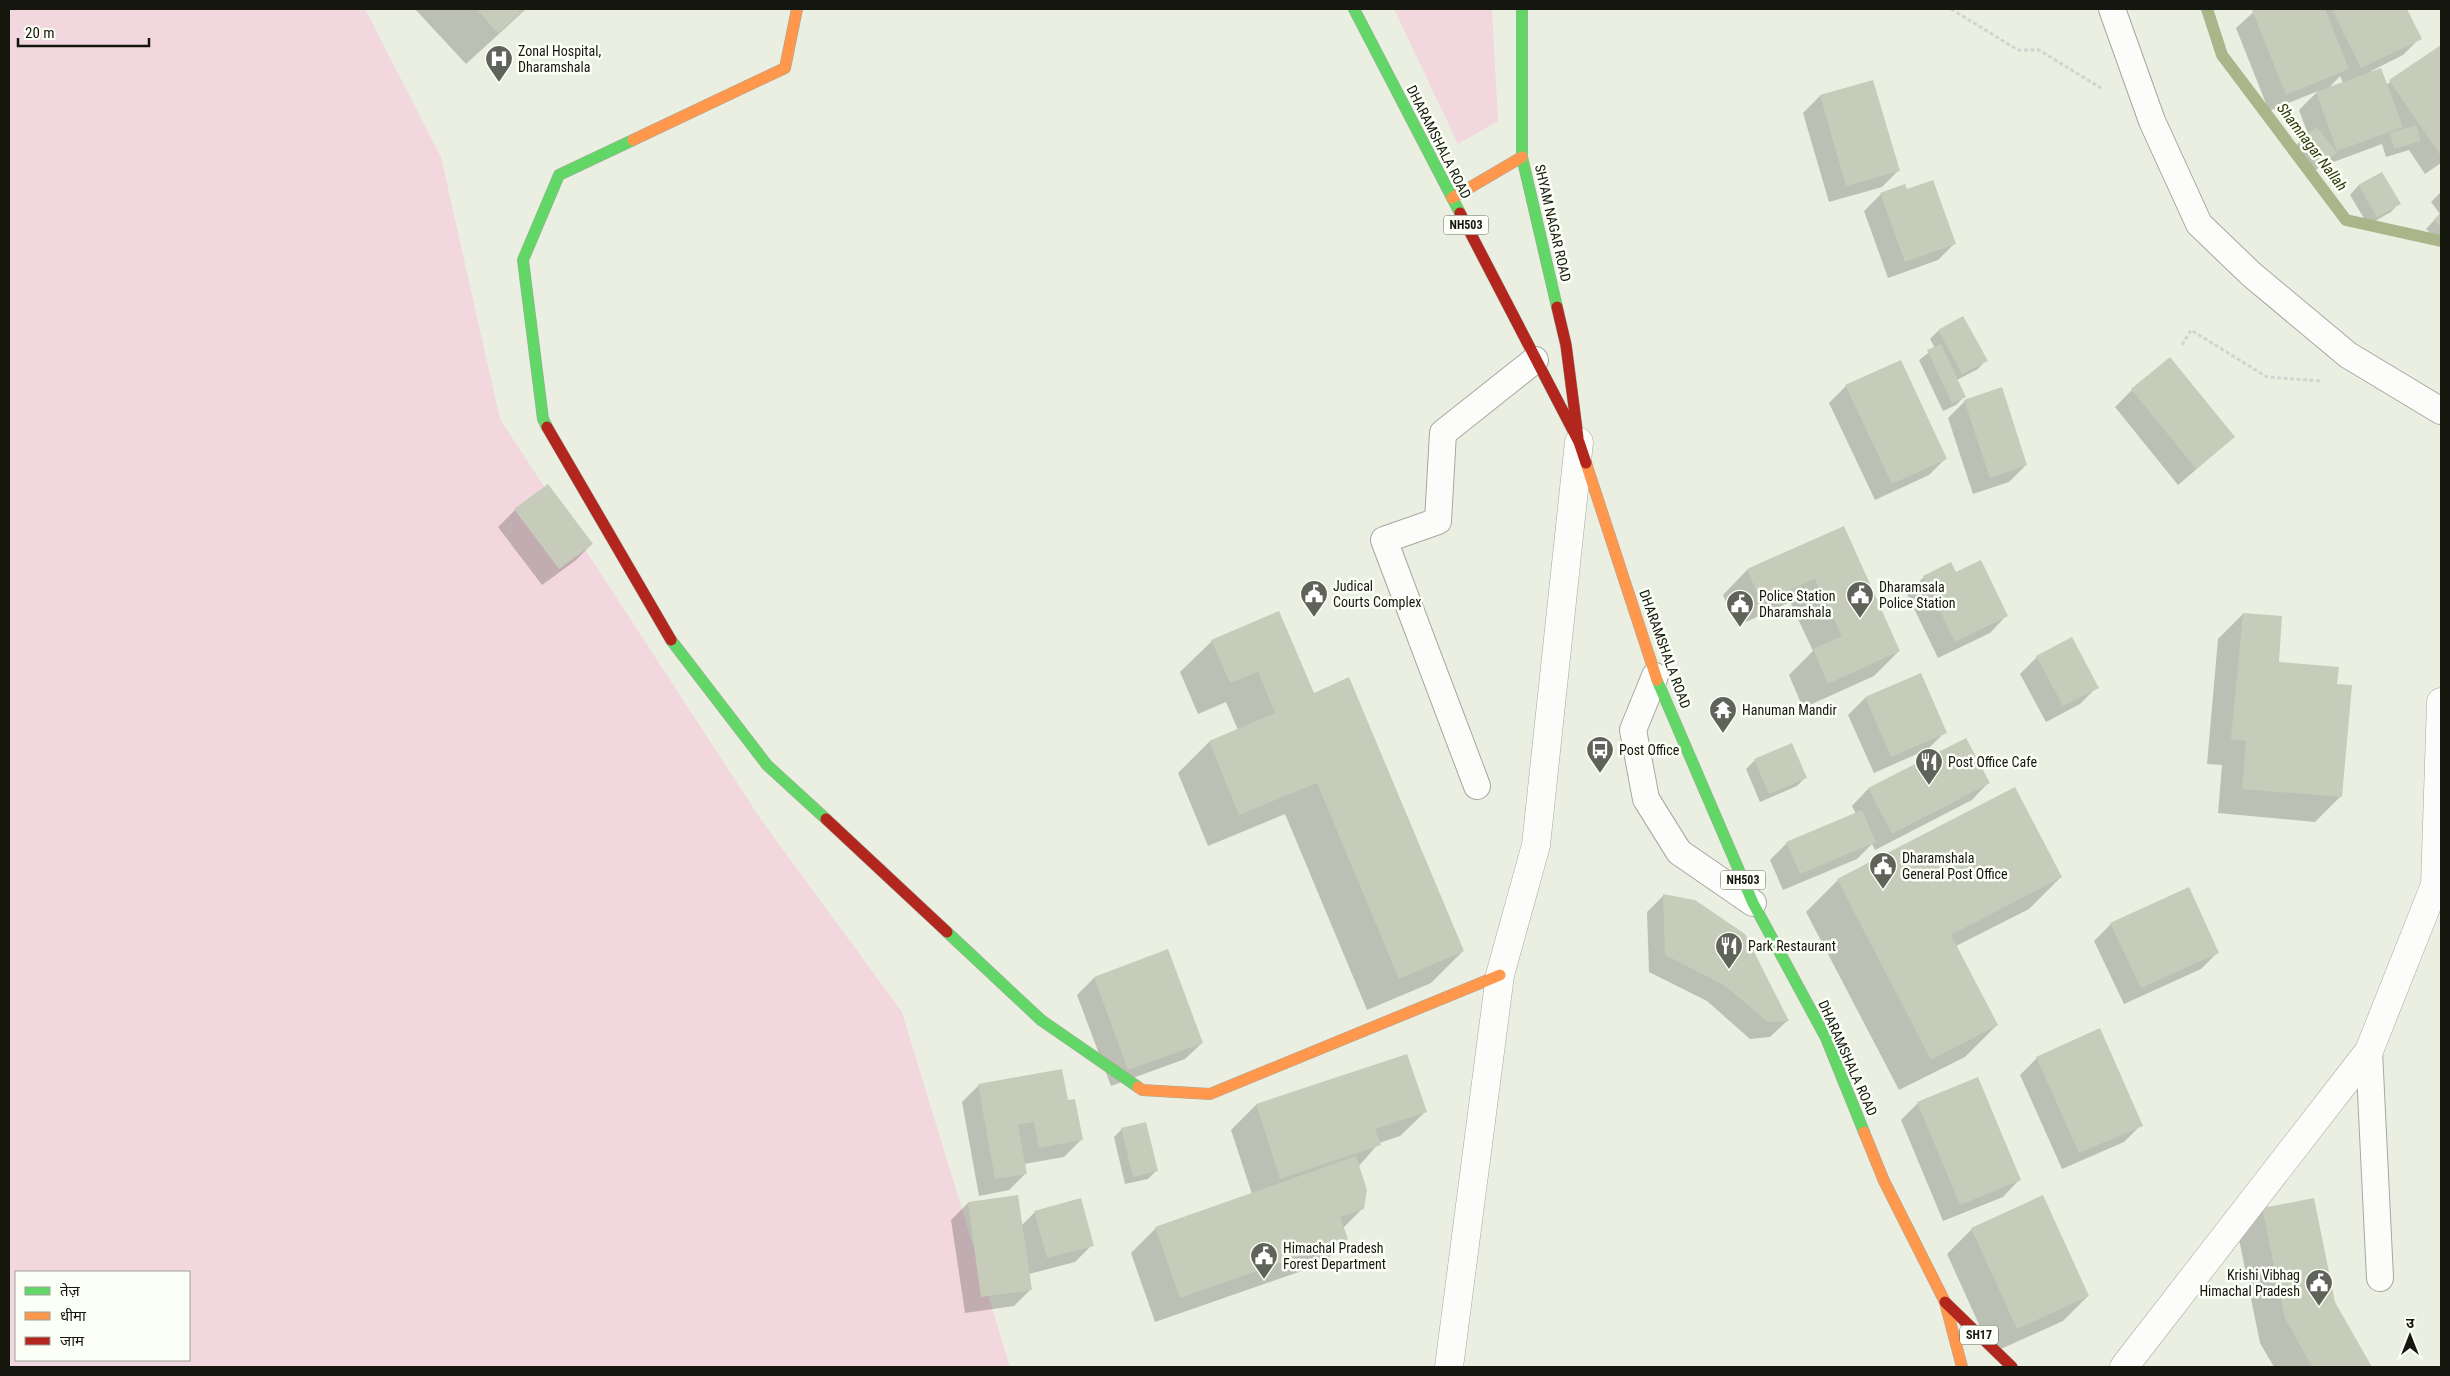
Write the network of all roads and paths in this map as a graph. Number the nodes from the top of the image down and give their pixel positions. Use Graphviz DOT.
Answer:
graph roads {
  1 [pos="797,9"];
  2 [pos="1354,9"];
  3 [pos="1522,9"];
  4 [pos="1951,9"];
  5 [pos="2112,9"];
  6 [pos="2104,90"];
  7 [pos="1522,157"];
  8 [pos="1452,198"];
  9 [pos="2182,345"];
  10 [pos="1535,360"];
  11 [pos="2325,381"];
  12 [pos="2441,411"];
  13 [pos="1579,442"];
  14 [pos="1655,676"];
  15 [pos="2441,702"];
  16 [pos="1477,786"];
  17 [pos="1753,903"];
  18 [pos="1500,975"];
  19 [pos="2369,1051"];
  20 [pos="2380,1278"];
  21 [pos="1945,1302"];
  22 [pos="1450,1367"];
  23 [pos="1962,1367"];
  24 [pos="2012,1367"];
  25 [pos="2124,1367"];
  1 -- 18 [label="street"];
  2 -- 8 [label="street, DHARAMSHALA ROAD / NH503"];
  3 -- 7 [label="street, SHYAM NAGAR ROAD"];
  4 -- 6 [label="path"];
  5 -- 12 [label="lane"];
  7 -- 8 [label="street"];
  7 -- 13 [label="street, SHYAM NAGAR ROAD"];
  8 -- 10 [label="street, DHARAMSHALA ROAD / NH503"];
  9 -- 11 [label="path"];
  10 -- 13 [label="street, DHARAMSHALA ROAD / NH503"];
  10 -- 16 [label="lane"];
  13 -- 14 [label="street, DHARAMSHALA ROAD / NH503"];
  13 -- 18 [label="street"];
  14 -- 17 [label="street, DHARAMSHALA ROAD / NH503"];
  14 -- 17 [label="lane"];
  15 -- 19 [label="street"];
  17 -- 21 [label="street, DHARAMSHALA ROAD / NH503"];
  18 -- 22 [label="street"];
  19 -- 20 [label="lane"];
  19 -- 25 [label="street"];
  21 -- 23 [label="street, NH503"];
  21 -- 24 [label="street, SH17"];
}
